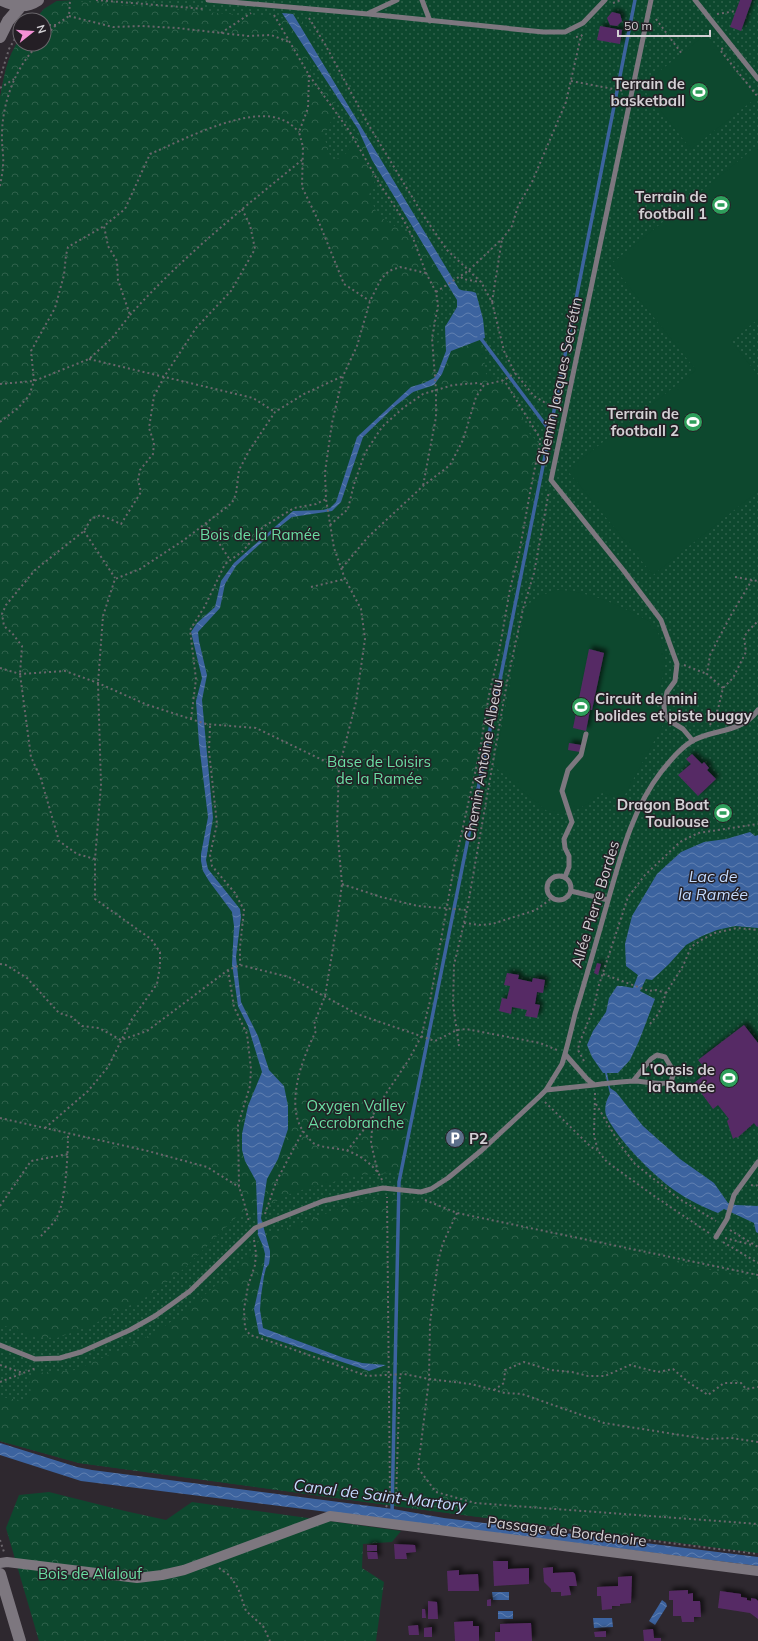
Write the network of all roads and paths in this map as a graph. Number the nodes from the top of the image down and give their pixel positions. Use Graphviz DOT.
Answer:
graph roads {
  1 [pos="2,0"];
  2 [pos="38,0"];
  3 [pos="70,0"];
  4 [pos="96,0"];
  5 [pos="208,0"];
  6 [pos="397,0"];
  7 [pos="422,0"];
  8 [pos="605,0"];
  9 [pos="651,0"];
  10 [pos="695,0"];
  11 [pos="21,6"];
  12 [pos="206,9"];
  13 [pos="648,10"];
  14 [pos="736,11"];
  15 [pos="244,12"];
  16 [pos="368,14"];
  17 [pos="69,16"];
  18 [pos="282,16"];
  19 [pos="309,18"];
  20 [pos="709,18"];
  21 [pos="430,21"];
  22 [pos="52,25"];
  23 [pos="56,25"];
  24 [pos="52,29"];
  25 [pos="221,33"];
  26 [pos="580,36"];
  27 [pos="0,37"];
  28 [pos="12,43"];
  29 [pos="290,43"];
  30 [pos="729,43"];
  31 [pos="32,52"];
  32 [pos="682,54"];
  33 [pos="309,75"];
  34 [pos="0,78"];
  35 [pos="15,78"];
  36 [pos="758,79"];
  37 [pos="571,80"];
  38 [pos="0,88"];
  39 [pos="619,90"];
  40 [pos="758,96"];
  41 [pos="299,132"];
  42 [pos="302,160"];
  43 [pos="0,186"];
  44 [pos="242,209"];
  45 [pos="104,226"];
  46 [pos="503,238"];
  47 [pos="468,271"];
  48 [pos="426,273"];
  49 [pos="461,277"];
  50 [pos="482,282"];
  51 [pos="436,292"];
  52 [pos="370,301"];
  53 [pos="492,302"];
  54 [pos="130,315"];
  55 [pos="89,359"];
  56 [pos="515,373"];
  57 [pos="343,376"];
  58 [pos="164,377"];
  59 [pos="504,380"];
  60 [pos="34,381"];
  61 [pos="0,384"];
  62 [pos="484,385"];
  63 [pos="436,390"];
  64 [pos="558,409"];
  65 [pos="275,412"];
  66 [pos="0,422"];
  67 [pos="551,480"];
  68 [pos="423,486"];
  69 [pos="326,499"];
  70 [pos="206,523"];
  71 [pos="330,526"];
  72 [pos="84,531"];
  73 [pos="230,560"];
  74 [pos="342,568"];
  75 [pos="736,577"];
  76 [pos="115,579"];
  77 [pos="345,579"];
  78 [pos="752,580"];
  79 [pos="758,581"];
  80 [pos="311,587"];
  81 [pos="758,621"];
  82 [pos="677,664"];
  83 [pos="0,668"];
  84 [pos="20,674"];
  85 [pos="708,674"];
  86 [pos="98,683"];
  87 [pos="723,688"];
  88 [pos="758,710"];
  89 [pos="191,720"];
  90 [pos="210,726"];
  91 [pos="586,734"];
  92 [pos="704,736"];
  93 [pos="693,741"];
  94 [pos="339,768"];
  95 [pos="758,824"];
  96 [pos="95,860"];
  97 [pos="565,877"];
  98 [pos="342,884"];
  99 [pos="571,891"];
  100 [pos="552,898"];
  101 [pos="608,900"];
  102 [pos="447,908"];
  103 [pos="467,910"];
  104 [pos="464,923"];
  105 [pos="758,930"];
  106 [pos="0,964"];
  107 [pos="240,965"];
  108 [pos="229,970"];
  109 [pos="603,974"];
  110 [pos="666,993"];
  111 [pos="325,996"];
  112 [pos="650,1024"];
  113 [pos="457,1030"];
  114 [pos="421,1037"];
  115 [pos="121,1040"];
  116 [pos="459,1046"];
  117 [pos="565,1054"];
  118 [pos="585,1063"];
  119 [pos="633,1081"];
  120 [pos="594,1085"];
  121 [pos="546,1090"];
  122 [pos="540,1096"];
  123 [pos="596,1104"];
  124 [pos="373,1114"];
  125 [pos="0,1118"];
  126 [pos="45,1128"];
  127 [pos="303,1131"];
  128 [pos="68,1133"];
  129 [pos="347,1151"];
  130 [pos="598,1151"];
  131 [pos="68,1154"];
  132 [pos="758,1162"];
  133 [pos="379,1174"];
  134 [pos="239,1187"];
  135 [pos="383,1188"];
  136 [pos="430,1201"];
  137 [pos="0,1206"];
  138 [pos="458,1213"];
  139 [pos="266,1224"];
  140 [pos="723,1226"];
  141 [pos="253,1229"];
  142 [pos="41,1236"];
  143 [pos="716,1237"];
  144 [pos="755,1246"];
  145 [pos="758,1248"];
  146 [pos="758,1263"];
  147 [pos="758,1275"];
  148 [pos="0,1345"];
  149 [pos="0,1365"];
  150 [pos="390,1374"];
  151 [pos="399,1374"];
  152 [pos="429,1379"];
  153 [pos="0,1382"];
  154 [pos="758,1387"];
  155 [pos="494,1390"];
  156 [pos="758,1442"];
  157 [pos="396,1499"];
  158 [pos="386,1507"];
  159 [pos="495,1521"];
  160 [pos="758,1524"];
  161 [pos="758,1554"];
  162 [pos="208,1561"];
  163 [pos="0,1563"];
  164 [pos="758,1571"];
  165 [pos="0,1574"];
  166 [pos="20,1641"];
  167 [pos="270,1641"];
  1 -- 11 [label="main road"];
  2 -- 11 [label="main road"];
  3 -- 17 [label="path"];
  4 -- 12 [label="path"];
  5 -- 16 [label="lane"];
  6 -- 16 [label="lane"];
  7 -- 21 [label="lane"];
  8 -- 21 [label="lane"];
  9 -- 13 [label="lane, Chemin Jacques Secrétin"];
  10 -- 20 [label="lane"];
  11 -- 27 [label="main road"];
  13 -- 32 [label="path"];
  13 -- 67 [label="lane, Chemin Jacques Secrétin"];
  14 -- 20 [label="path"];
  15 -- 25 [label="path"];
  16 -- 21 [label="lane"];
  17 -- 23 [label="path"];
  17 -- 25 [label="path"];
  18 -- 29 [label="path"];
  19 -- 47 [label="path"];
  20 -- 30 [label="lane"];
  22 -- 23 [label="path"];
  23 -- 24 [label="path"];
  25 -- 29 [label="path"];
  26 -- 37 [label="path"];
  28 -- 34 [label="path"];
  29 -- 33 [label="path"];
  30 -- 36 [label="lane"];
  30 -- 40 [label="path"];
  31 -- 35 [label="path"];
  33 -- 41 [label="path"];
  33 -- 48 [label="path"];
  35 -- 38 [label="path"];
  35 -- 43 [label="path"];
  37 -- 39 [label="path"];
  37 -- 46 [label="path"];
  41 -- 42 [label="path"];
  41 -- 45 [label="path"];
  42 -- 44 [label="path"];
  42 -- 52 [label="path"];
  44 -- 54 [label="path"];
  44 -- 58 [label="path"];
  45 -- 54 [label="path"];
  45 -- 60 [label="path"];
  46 -- 47 [label="path"];
  46 -- 53 [label="path"];
  47 -- 49 [label="path"];
  47 -- 50 [label="path"];
  48 -- 51 [label="path"];
  48 -- 52 [label="path"];
  49 -- 50 [label="path"];
  49 -- 51 [label="path"];
  50 -- 53 [label="path"];
  51 -- 63 [label="path"];
  52 -- 57 [label="path"];
  53 -- 56 [label="path"];
  54 -- 55 [label="path"];
  55 -- 58 [label="path"];
  55 -- 60 [label="path"];
  56 -- 59 [label="path"];
  56 -- 64 [label="path"];
  57 -- 65 [label="path"];
  57 -- 69 [label="path"];
  58 -- 65 [label="path"];
  58 -- 72 [label="path"];
  59 -- 62 [label="path"];
  59 -- 102 [label="path"];
  60 -- 61 [label="path"];
  60 -- 66 [label="path"];
  62 -- 63 [label="path"];
  62 -- 68 [label="path"];
  63 -- 68 [label="path"];
  63 -- 71 [label="path"];
  65 -- 70 [label="path"];
  67 -- 82 [label="lane, Chemin Jacques Secrétin"];
  67 -- 103 [label="path, Chemin Antoine Albeau"];
  68 -- 74 [label="path"];
  69 -- 71 [label="path"];
  69 -- 73 [label="path"];
  70 -- 73 [label="path"];
  70 -- 76 [label="path"];
  71 -- 74 [label="path"];
  72 -- 76 [label="path"];
  72 -- 84 [label="path"];
  73 -- 89 [label="path"];
  74 -- 77 [label="path"];
  75 -- 78 [label="path"];
  76 -- 86 [label="path"];
  77 -- 80 [label="path"];
  77 -- 94 [label="path"];
  78 -- 79 [label="path"];
  78 -- 85 [label="path"];
  81 -- 87 [label="path"];
  82 -- 85 [label="path"];
  82 -- 93 [label="lane"];
  83 -- 84 [label="path"];
  84 -- 86 [label="path"];
  84 -- 96 [label="path"];
  85 -- 87 [label="path"];
  86 -- 89 [label="path"];
  86 -- 96 [label="path"];
  87 -- 92 [label="path"];
  88 -- 92 [label="lane, Allée Pierre Bordes"];
  89 -- 90 [label="path"];
  90 -- 94 [label="path"];
  90 -- 107 [label="path"];
  91 -- 97 [label="lane"];
  92 -- 93 [label="lane, Allée Pierre Bordes"];
  93 -- 101 [label="lane, Allée Pierre Bordes"];
  94 -- 98 [label="path"];
  95 -- 109 [label="path"];
  96 -- 115 [label="path"];
  97 -- 99 [label="lane"];
  97 -- 100 [label="lane"];
  98 -- 102 [label="path"];
  98 -- 111 [label="path"];
  99 -- 100 [label="lane"];
  99 -- 101 [label="lane"];
  100 -- 104 [label="path"];
  101 -- 117 [label="lane, Allée Pierre Bordes"];
  102 -- 103 [label="path"];
  102 -- 114 [label="path"];
  103 -- 104 [label="path, Chemin Antoine Albeau"];
  104 -- 113 [label="path, Chemin Antoine Albeau"];
  105 -- 110 [label="path"];
  106 -- 115 [label="path"];
  107 -- 108 [label="path"];
  107 -- 111 [label="path"];
  108 -- 115 [label="path"];
  108 -- 134 [label="path"];
  109 -- 110 [label="path"];
  109 -- 118 [label="path"];
  110 -- 112 [label="path"];
  111 -- 114 [label="path"];
  111 -- 127 [label="path"];
  113 -- 114 [label="path"];
  113 -- 116 [label="path, Chemin Antoine Albeau"];
  113 -- 117 [label="path"];
  114 -- 124 [label="path"];
  115 -- 126 [label="path"];
  117 -- 120 [label="lane"];
  117 -- 121 [label="lane, Allée Pierre Bordes"];
  119 -- 119 [label="lane"];
  119 -- 120 [label="lane"];
  120 -- 121 [label="lane"];
  120 -- 123 [label="path"];
  121 -- 122 [label="lane, Allée Pierre Bordes"];
  122 -- 130 [label="path"];
  122 -- 135 [label="lane, Allée Pierre Bordes"];
  123 -- 130 [label="path"];
  123 -- 140 [label="path"];
  124 -- 129 [label="path"];
  124 -- 133 [label="path"];
  125 -- 126 [label="path"];
  126 -- 128 [label="path"];
  127 -- 129 [label="path"];
  127 -- 139 [label="path"];
  128 -- 131 [label="path"];
  128 -- 134 [label="path"];
  129 -- 133 [label="path"];
  130 -- 143 [label="path"];
  131 -- 137 [label="path"];
  131 -- 142 [label="path"];
  132 -- 140 [label="lane"];
  133 -- 135 [label="path"];
  134 -- 141 [label="path"];
  135 -- 139 [label="lane, Allée Pierre Bordes"];
  135 -- 150 [label="path"];
  136 -- 138 [label="path"];
  138 -- 147 [label="path"];
  138 -- 152 [label="path"];
  139 -- 141 [label="lane, Allée Pierre Bordes"];
  140 -- 143 [label="lane"];
  140 -- 144 [label="path"];
  141 -- 148 [label="lane"];
  141 -- 150 [label="path"];
  143 -- 144 [label="path"];
  143 -- 146 [label="path"];
  144 -- 145 [label="path"];
  149 -- 153 [label="path"];
  150 -- 151 [label="path"];
  150 -- 158 [label="path"];
  151 -- 152 [label="path"];
  151 -- 157 [label="path"];
  152 -- 155 [label="path"];
  152 -- 160 [label="path"];
  154 -- 155 [label="path"];
  155 -- 156 [label="path"];
  159 -- 161 [label="path"];
  162 -- 163 [label="street, Passage de Bordenoire"];
  162 -- 164 [label="street, Passage de Bordenoire"];
  162 -- 167 [label="path"];
  165 -- 166 [label="main road"];
}
